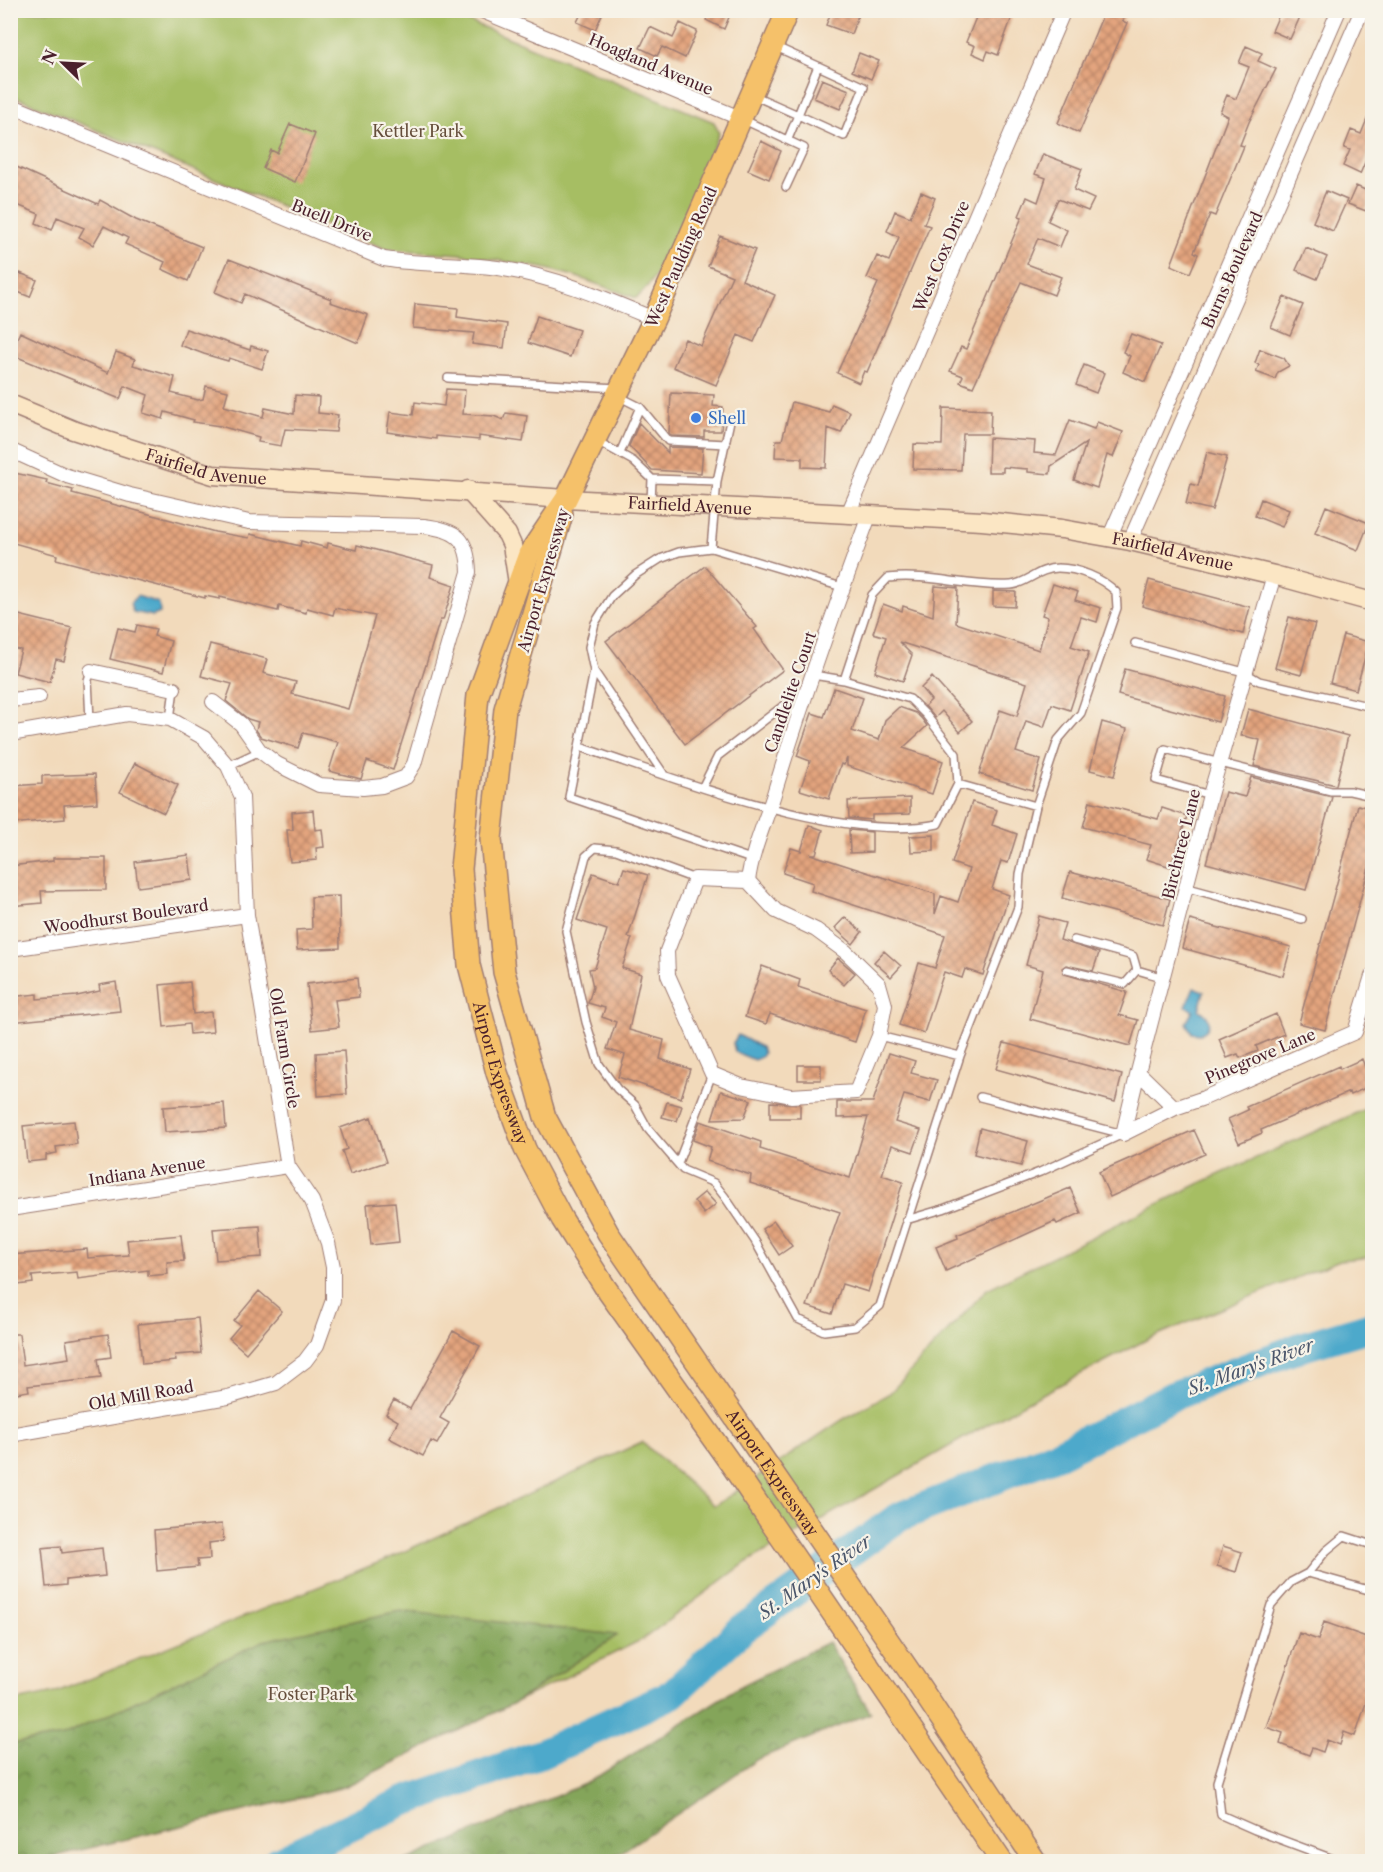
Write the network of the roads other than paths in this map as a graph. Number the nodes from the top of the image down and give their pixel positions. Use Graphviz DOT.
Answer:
graph roads {
  1 [pos="480,10"];
  2 [pos="788,10"];
  3 [pos="1064,10"];
  4 [pos="1339,10"];
  5 [pos="1362,10"];
  6 [pos="773,46"];
  7 [pos="818,66"];
  8 [pos="752,95"];
  9 [pos="10,105"];
  10 [pos="798,115"];
  11 [pos="742,119"];
  12 [pos="788,139"];
  13 [pos="786,187"];
  14 [pos="654,319"];
  15 [pos="448,378"];
  16 [pos="618,392"];
  17 [pos="10,404"];
  18 [pos="640,407"];
  19 [pos="730,421"];
  20 [pos="656,428"];
  21 [pos="651,435"];
  22 [pos="595,440"];
  23 [pos="726,444"];
  24 [pos="10,450"];
  25 [pos="620,453"];
  26 [pos="652,479"];
  27 [pos="717,481"];
  28 [pos="468,490"];
  29 [pos="566,499"];
  30 [pos="651,503"];
  31 [pos="716,507"];
  32 [pos="848,514"];
  33 [pos="869,516"];
  34 [pos="1110,536"];
  35 [pos="1130,541"];
  36 [pos="711,548"];
  37 [pos="1274,575"];
  38 [pos="518,583"];
  39 [pos="842,587"];
  40 [pos="1372,600"];
  41 [pos="1135,643"];
  42 [pos="91,670"];
  43 [pos="594,671"];
  44 [pos="1244,672"];
  45 [pos="813,675"];
  46 [pos="844,680"];
  47 [pos="174,690"];
  48 [pos="39,697"];
  49 [pos="10,700"];
  50 [pos="213,702"];
  51 [pos="1372,707"];
  52 [pos="798,715"];
  53 [pos="170,718"];
  54 [pos="90,720"];
  55 [pos="10,734"];
  56 [pos="580,747"];
  57 [pos="260,751"];
  58 [pos="1219,763"];
  59 [pos="228,766"];
  60 [pos="664,774"];
  61 [pos="958,784"];
  62 [pos="703,786"];
  63 [pos="1210,795"];
  64 [pos="1372,796"];
  65 [pos="770,806"];
  66 [pos="1036,806"];
  67 [pos="751,859"];
  68 [pos="695,879"];
  69 [pos="748,881"];
  70 [pos="1188,888"];
  71 [pos="246,915"];
  72 [pos="1302,919"];
  73 [pos="1074,940"];
  74 [pos="10,949"];
  75 [pos="1067,970"];
  76 [pos="1137,970"];
  77 [pos="1372,976"];
  78 [pos="1161,977"];
  79 [pos="879,1036"];
  80 [pos="960,1056"];
  81 [pos="1138,1072"];
  82 [pos="712,1074"];
  83 [pos="980,1097"];
  84 [pos="1175,1108"];
  85 [pos="1123,1134"];
  86 [pos="678,1163"];
  87 [pos="288,1166"];
  88 [pos="10,1209"];
  89 [pos="906,1220"];
  90 [pos="276,1383"];
  91 [pos="10,1435"];
  92 [pos="1372,1545"];
  93 [pos="1308,1573"];
  94 [pos="1372,1591"];
  95 [pos="1002,1862"];
  96 [pos="1036,1862"];
  97 [pos="1341,1862"];
  1 -- 11 [label="street, Hoagland Avenue"];
  2 -- 6 [label="main road, West Paulding Road"];
  3 -- 32 [label="street, West Cox Drive"];
  4 -- 34 [label="street, Burns Boulevard"];
  5 -- 35 [label="street, Burns Boulevard"];
  6 -- 7 [label="lane"];
  6 -- 8 [label="main road, West Paulding Road"];
  7 -- 10 [label="lane"];
  7 -- 10 [label="lane"];
  8 -- 10 [label="lane"];
  8 -- 11 [label="main road, West Paulding Road"];
  9 -- 14 [label="street, Buell Drive"];
  10 -- 12 [label="lane"];
  11 -- 12 [label="lane"];
  11 -- 14 [label="main road, West Paulding Road"];
  12 -- 13 [label="lane"];
  14 -- 16 [label="main road, West Paulding Road"];
  15 -- 16 [label="lane"];
  16 -- 18 [label="lane"];
  16 -- 22 [label="main road, West Paulding Road"];
  17 -- 28 [label="main road, Fairfield Avenue"];
  18 -- 20 [label="lane"];
  18 -- 25 [label="lane"];
  19 -- 23 [label="lane"];
  20 -- 21 [label="lane"];
  20 -- 23 [label="lane"];
  22 -- 25 [label="lane"];
  22 -- 29 [label="main road, West Paulding Road"];
  23 -- 27 [label="lane"];
  24 -- 57 [label="street"];
  25 -- 26 [label="lane"];
  26 -- 27 [label="lane"];
  26 -- 30 [label="lane"];
  27 -- 31 [label="lane"];
  28 -- 29 [label="main road, Fairfield Avenue"];
  28 -- 38 [label="main road"];
  29 -- 30 [label="main road, Fairfield Avenue"];
  29 -- 38 [label="main road, Airport Expressway"];
  29 -- 96 [label="main road, Airport Expressway"];
  30 -- 31 [label="main road, Fairfield Avenue"];
  31 -- 32 [label="main road, Fairfield Avenue"];
  31 -- 36 [label="lane"];
  32 -- 33 [label="main road, Fairfield Avenue"];
  33 -- 34 [label="main road, Fairfield Avenue"];
  33 -- 39 [label="street, Candlelite Court"];
  34 -- 35 [label="main road, Fairfield Avenue"];
  35 -- 37 [label="main road, Fairfield Avenue"];
  36 -- 39 [label="lane"];
  36 -- 43 [label="lane"];
  37 -- 40 [label="main road, Fairfield Avenue"];
  37 -- 44 [label="street, Birchtree Lane"];
  38 -- 95 [label="main road, Airport Expressway"];
  39 -- 45 [label="street, Candlelite Court"];
  41 -- 44 [label="lane"];
  42 -- 47 [label="street"];
  42 -- 54 [label="lane"];
  43 -- 56 [label="lane"];
  43 -- 60 [label="lane"];
  44 -- 51 [label="lane"];
  44 -- 58 [label="street, Birchtree Lane"];
  45 -- 46 [label="lane"];
  45 -- 52 [label="street, Candlelite Court"];
  46 -- 61 [label="lane"];
  46 -- 66 [label="lane"];
  47 -- 53 [label="lane"];
  48 -- 49 [label="street"];
  50 -- 57 [label="street"];
  52 -- 62 [label="lane"];
  52 -- 65 [label="street, Candlelite Court"];
  53 -- 54 [label="street"];
  53 -- 59 [label="street, Old Farm Circle"];
  54 -- 55 [label="street"];
  56 -- 60 [label="lane"];
  56 -- 67 [label="lane"];
  57 -- 59 [label="lane"];
  58 -- 63 [label="street, Birchtree Lane"];
  58 -- 63 [label="lane"];
  58 -- 64 [label="lane"];
  59 -- 71 [label="street, Old Farm Circle"];
  60 -- 62 [label="lane"];
  61 -- 65 [label="lane"];
  61 -- 66 [label="lane"];
  62 -- 65 [label="lane"];
  63 -- 70 [label="street, Birchtree Lane"];
  65 -- 67 [label="street, Candlelite Court"];
  66 -- 80 [label="lane"];
  67 -- 69 [label="street, Candlelite Court"];
  68 -- 69 [label="street"];
  68 -- 82 [label="street"];
  68 -- 86 [label="lane"];
  69 -- 79 [label="street"];
  70 -- 72 [label="lane"];
  70 -- 78 [label="street, Birchtree Lane"];
  71 -- 74 [label="street, Woodhurst Boulevard"];
  71 -- 87 [label="street, Old Farm Circle"];
  73 -- 76 [label="lane"];
  75 -- 76 [label="lane"];
  76 -- 78 [label="lane"];
  77 -- 84 [label="street, Pinegrove Lane"];
  78 -- 81 [label="street, Birchtree Lane"];
  79 -- 80 [label="lane"];
  79 -- 82 [label="street"];
  80 -- 89 [label="lane"];
  81 -- 84 [label="street"];
  81 -- 85 [label="street, Birchtree Lane"];
  82 -- 86 [label="lane"];
  83 -- 85 [label="lane"];
  84 -- 85 [label="street, Pinegrove Lane"];
  85 -- 89 [label="lane"];
  86 -- 89 [label="lane"];
  87 -- 88 [label="street, Indiana Avenue"];
  87 -- 90 [label="street, Old Farm Circle"];
  90 -- 91 [label="street, Old Mill Road"];
  92 -- 93 [label="lane"];
  93 -- 94 [label="lane"];
  93 -- 97 [label="lane"];
}
